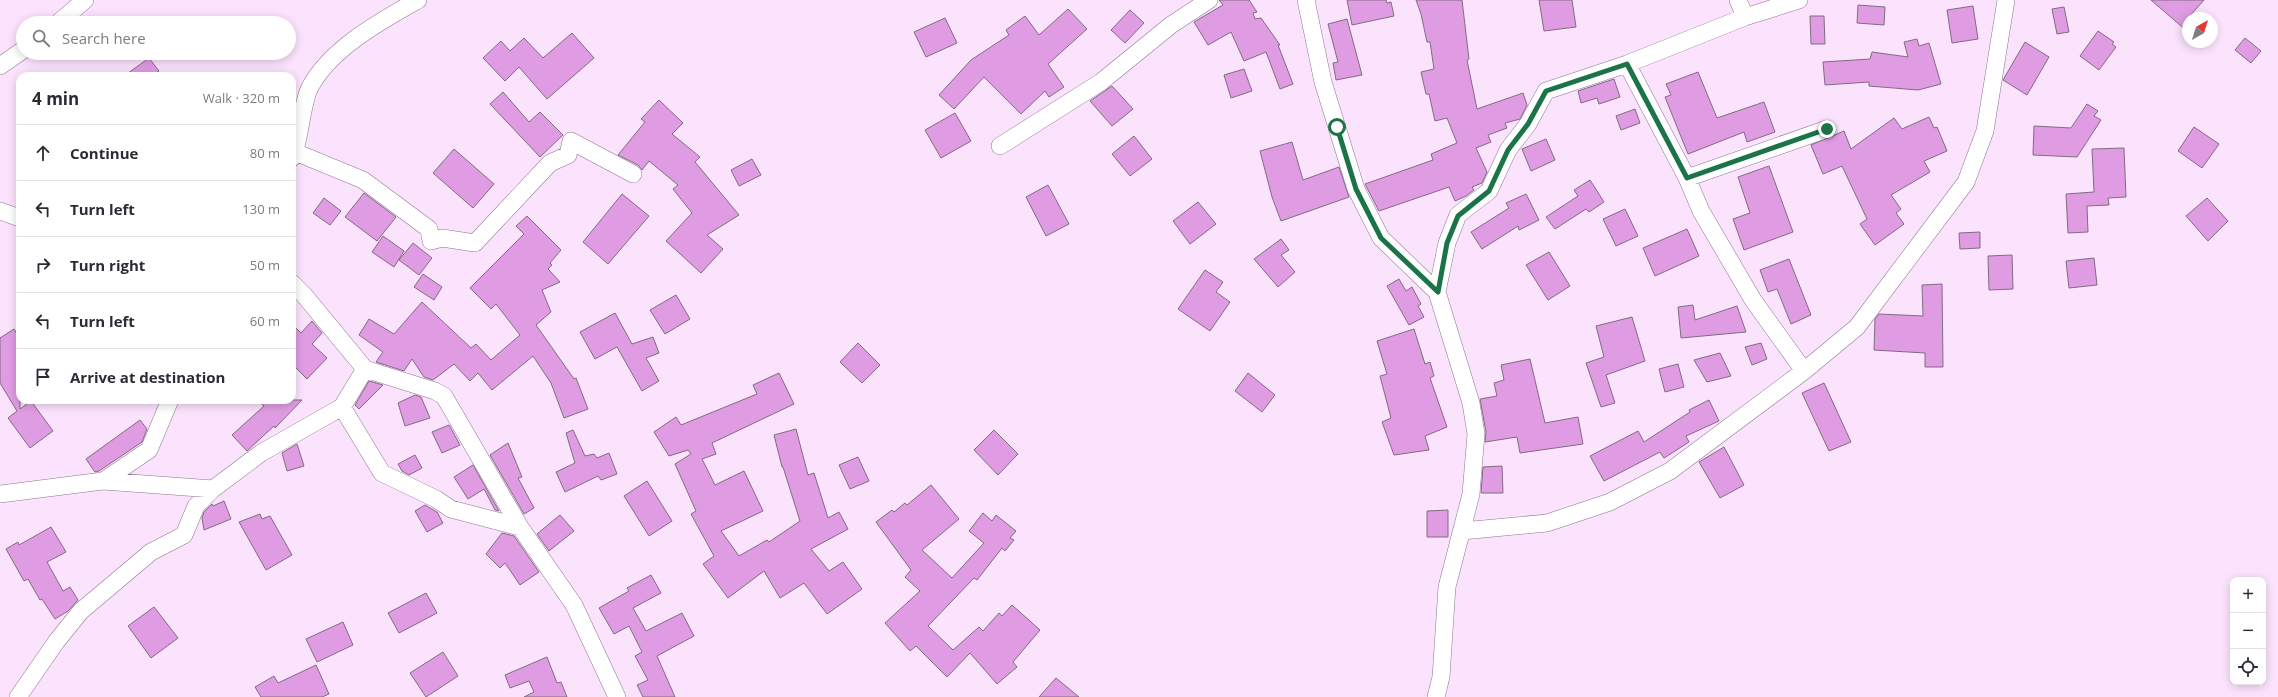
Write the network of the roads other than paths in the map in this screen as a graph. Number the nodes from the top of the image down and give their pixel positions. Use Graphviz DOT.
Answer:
graph roads {
  1 [pos="85,0"];
  2 [pos="418,0"];
  3 [pos="1209,0"];
  4 [pos="1306,0"];
  5 [pos="1738,0"];
  6 [pos="1799,0"];
  7 [pos="2006,0"];
  8 [pos="66,16"];
  9 [pos="1745,17"];
  10 [pos="16,55"];
  11 [pos="1627,64"];
  12 [pos="0,66"];
  13 [pos="1827,129"];
  14 [pos="296,143"];
  15 [pos="1000,146"];
  16 [pos="296,156"];
  17 [pos="633,174"];
  18 [pos="1687,178"];
  19 [pos="0,211"];
  20 [pos="16,217"];
  21 [pos="296,287"];
  22 [pos="1438,292"];
  23 [pos="365,369"];
  24 [pos="1804,371"];
  25 [pos="168,404"];
  26 [pos="342,407"];
  27 [pos="103,482"];
  28 [pos="213,489"];
  29 [pos="0,494"];
  30 [pos="520,527"];
  31 [pos="1462,531"];
  32 [pos="18,697"];
  33 [pos="617,697"];
  34 [pos="1436,697"];
  1 -- 8 [label="street"];
  2 -- 14 [label="street"];
  3 -- 15 [label="street"];
  4 -- 22 [label="street"];
  5 -- 9 [label="street"];
  6 -- 9 [label="street"];
  7 -- 24 [label="street"];
  9 -- 11 [label="street"];
  10 -- 12 [label="street"];
  11 -- 18 [label="street"];
  11 -- 22 [label="street"];
  13 -- 18 [label="street"];
  16 -- 17 [label="street"];
  18 -- 24 [label="street"];
  19 -- 20 [label="street"];
  21 -- 23 [label="street"];
  22 -- 31 [label="street"];
  23 -- 26 [label="street"];
  23 -- 30 [label="street"];
  24 -- 31 [label="street"];
  25 -- 27 [label="street"];
  26 -- 28 [label="street"];
  26 -- 30 [label="street"];
  27 -- 28 [label="street"];
  27 -- 29 [label="street"];
  28 -- 32 [label="street"];
  30 -- 33 [label="street"];
  31 -- 34 [label="street"];
}
